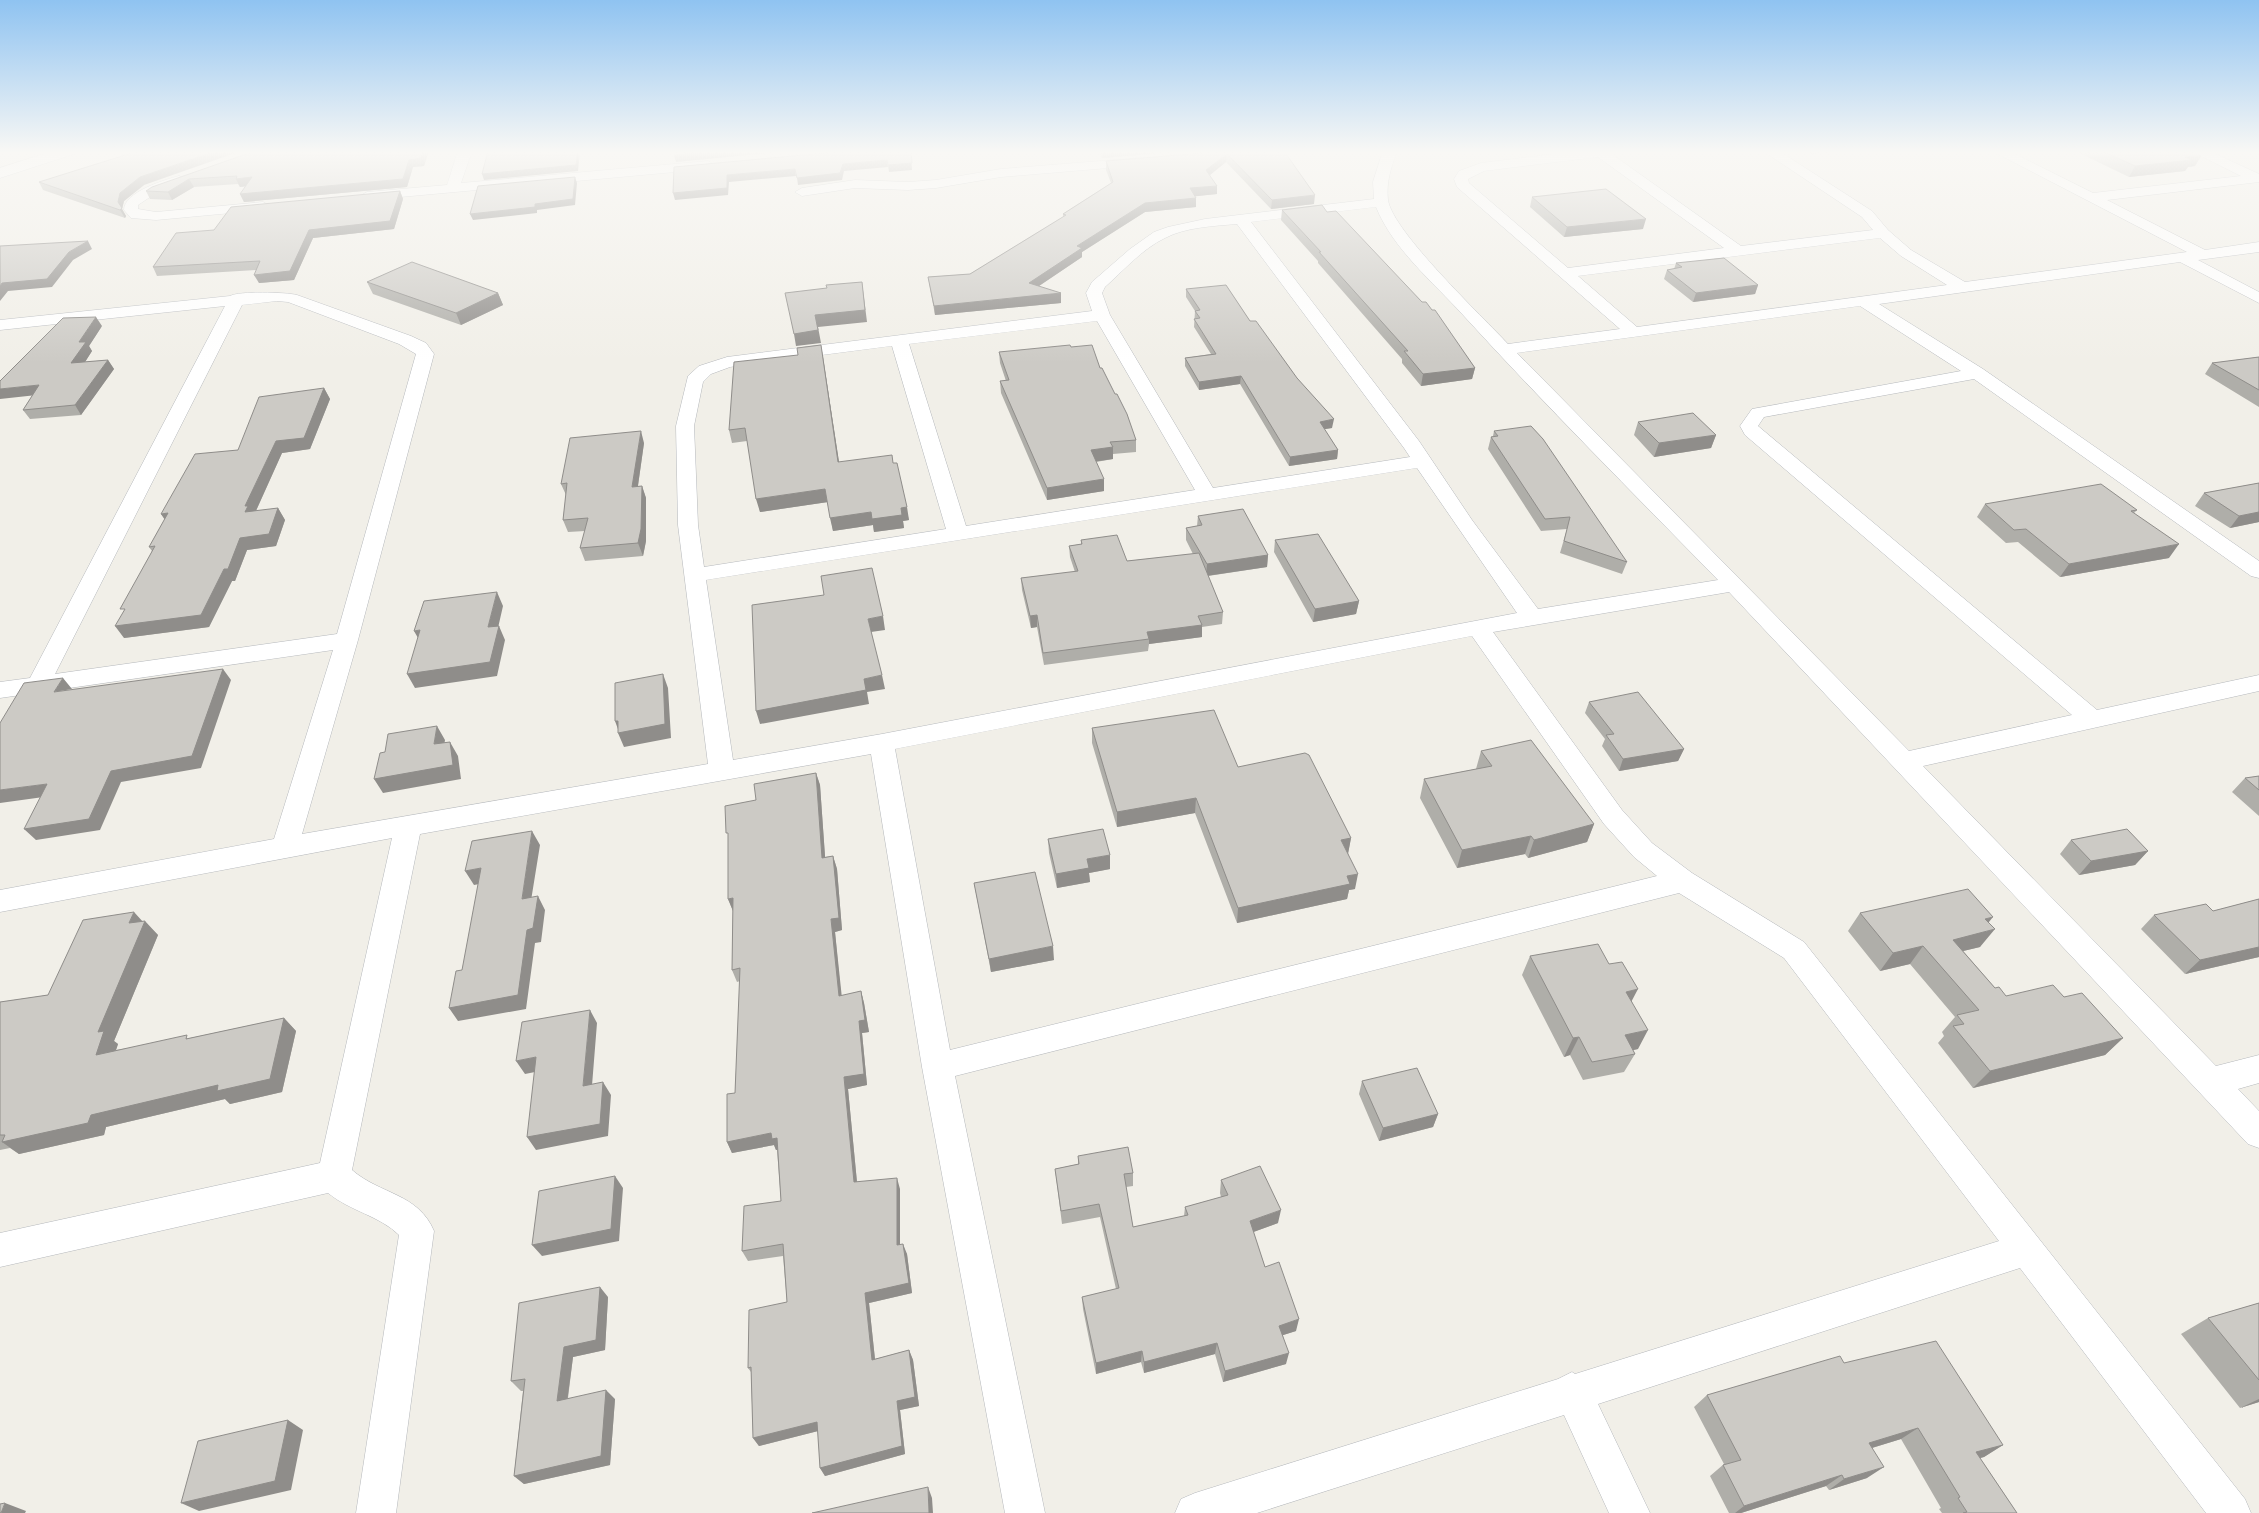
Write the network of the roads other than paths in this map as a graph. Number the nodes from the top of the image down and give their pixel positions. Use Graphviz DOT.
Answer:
graph roads {
  1 [pos="1225,222"];
  2 [pos="1243,222"];
  3 [pos="1390,222"];
  4 [pos="1505,222"];
  5 [pos="1699,222"];
  6 [pos="1873,222"];
  7 [pos="2138,222"];
  8 [pos="1883,233"];
  9 [pos="2259,246"];
  10 [pos="1738,251"];
  11 [pos="2202,254"];
  12 [pos="2181,258"];
  13 [pos="1564,273"];
  14 [pos="1961,287"];
  15 [pos="237,298"];
  16 [pos="2259,298"];
  17 [pos="1863,301"];
  18 [pos="1102,315"];
  19 [pos="2,327"];
  20 [pos="1632,331"];
  21 [pos="900,341"];
  22 [pos="1504,350"];
  23 [pos="1977,374"];
  24 [pos="1422,461"];
  25 [pos="1207,494"];
  26 [pos="958,535"];
  27 [pos="2259,571"];
  28 [pos="694,575"];
  29 [pos="1734,584"];
  30 [pos="1532,617"];
  31 [pos="1478,628"];
  32 [pos="347,640"];
  33 [pos="2259,683"];
  34 [pos="38,684"];
  35 [pos="0,690"];
  36 [pos="2093,720"];
  37 [pos="882,743"];
  38 [pos="1904,761"];
  39 [pos="722,771"];
  40 [pos="408,826"];
  41 [pos="285,847"];
  42 [pos="1682,881"];
  43 [pos="0,901"];
  44 [pos="938,1067"];
  45 [pos="2259,1069"];
  46 [pos="2210,1082"];
  47 [pos="2259,1133"];
  48 [pos="334,1176"];
  49 [pos="2027,1248"];
  50 [pos="0,1250"];
  51 [pos="1572,1391"];
  52 [pos="376,1513"];
  53 [pos="1025,1513"];
  54 [pos="1195,1513"];
  55 [pos="1630,1513"];
  56 [pos="2231,1513"];
  1 -- 18 [label="street"];
  2 -- 24 [label="street"];
  3 -- 22 [label="street"];
  4 -- 13 [label="street"];
  5 -- 10 [label="street"];
  6 -- 8 [label="street"];
  7 -- 11 [label="street"];
  8 -- 10 [label="street"];
  8 -- 14 [label="street"];
  9 -- 11 [label="street"];
  10 -- 13 [label="street"];
  11 -- 12 [label="street"];
  12 -- 14 [label="street"];
  12 -- 16 [label="street"];
  13 -- 20 [label="street"];
  14 -- 17 [label="street"];
  15 -- 19 [label="street"];
  15 -- 32 [label="street"];
  15 -- 34 [label="street"];
  17 -- 20 [label="street"];
  17 -- 23 [label="street"];
  18 -- 21 [label="street"];
  18 -- 25 [label="street"];
  20 -- 22 [label="street"];
  21 -- 26 [label="street"];
  21 -- 28 [label="street"];
  22 -- 29 [label="street"];
  23 -- 27 [label="street"];
  23 -- 36 [label="street"];
  24 -- 25 [label="street"];
  24 -- 30 [label="street"];
  25 -- 26 [label="street"];
  26 -- 28 [label="street"];
  28 -- 39 [label="street"];
  29 -- 30 [label="street"];
  29 -- 38 [label="street"];
  30 -- 31 [label="street"];
  31 -- 37 [label="street"];
  31 -- 42 [label="street"];
  32 -- 34 [label="street"];
  32 -- 41 [label="street"];
  33 -- 36 [label="street"];
  34 -- 35 [label="street"];
  36 -- 38 [label="street"];
  37 -- 39 [label="street"];
  37 -- 44 [label="street"];
  38 -- 46 [label="street"];
  39 -- 40 [label="street"];
  40 -- 41 [label="street"];
  40 -- 48 [label="street"];
  41 -- 43 [label="street"];
  42 -- 44 [label="street"];
  42 -- 49 [label="street"];
  44 -- 53 [label="street"];
  45 -- 46 [label="street"];
  46 -- 47 [label="street"];
  48 -- 50 [label="street"];
  48 -- 52 [label="street"];
  49 -- 51 [label="street"];
  49 -- 56 [label="street"];
  51 -- 54 [label="street"];
  51 -- 55 [label="street"];
}
